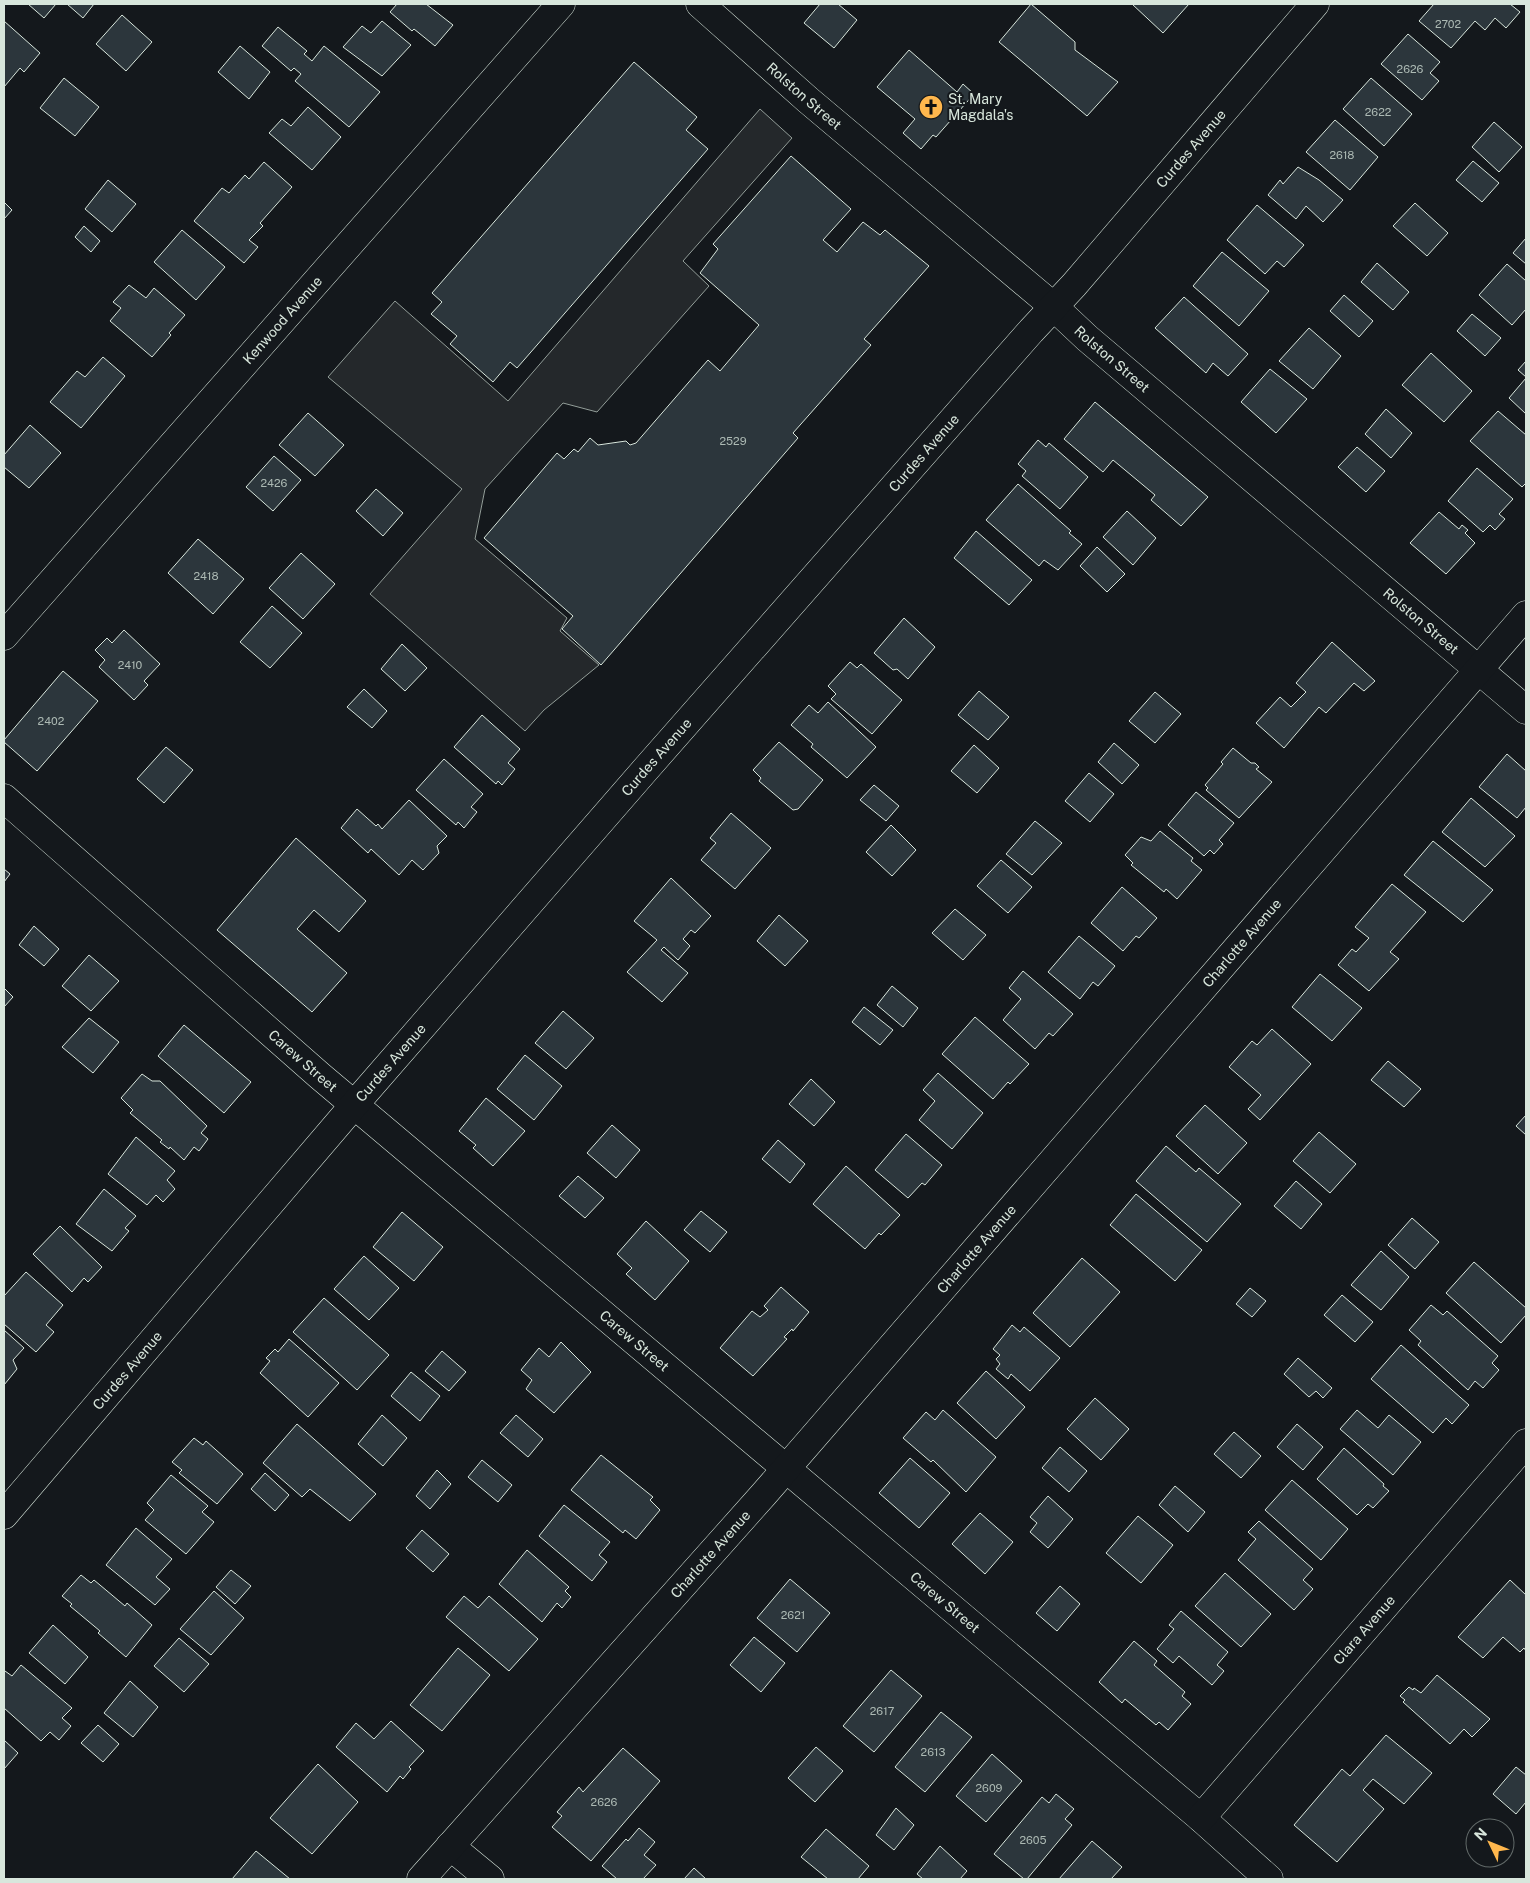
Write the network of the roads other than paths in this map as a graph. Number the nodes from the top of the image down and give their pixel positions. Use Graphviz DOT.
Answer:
graph roads {
  1 [pos="561,4"];
  2 [pos="700,4"];
  3 [pos="1315,4"];
  4 [pos="1054,306"];
  5 [pos="1526,615"];
  6 [pos="4,636"];
  7 [pos="1479,670"];
  8 [pos="1526,710"];
  9 [pos="4,798"];
  10 [pos="354,1105"];
  11 [pos="1526,1443"];
  12 [pos="786,1468"];
  13 [pos="4,1515"];
  14 [pos="1201,1818"];
  15 [pos="450,1846"];
  16 [pos="422,1879"];
  17 [pos="490,1879"];
  18 [pos="1269,1879"];
  1 -- 6 [label="street, Kenwood Avenue"];
  2 -- 4 [label="street, Rolston Street"];
  3 -- 4 [label="street, Curdes Avenue"];
  4 -- 7 [label="street, Rolston Street"];
  4 -- 10 [label="street, Curdes Avenue"];
  5 -- 7 [label="street, Charlotte Avenue"];
  7 -- 8 [label="street, Rolston Street"];
  7 -- 12 [label="street, Charlotte Avenue"];
  9 -- 10 [label="street, Carew Street"];
  10 -- 12 [label="street, Carew Street"];
  10 -- 13 [label="street, Curdes Avenue"];
  11 -- 14 [label="street, Clara Avenue"];
  12 -- 14 [label="street, Carew Street"];
  12 -- 15 [label="street, Charlotte Avenue"];
  14 -- 18 [label="street, Carew Street"];
  15 -- 16 [label="street, Charlotte Avenue"];
  15 -- 17 [label="street"];
}
